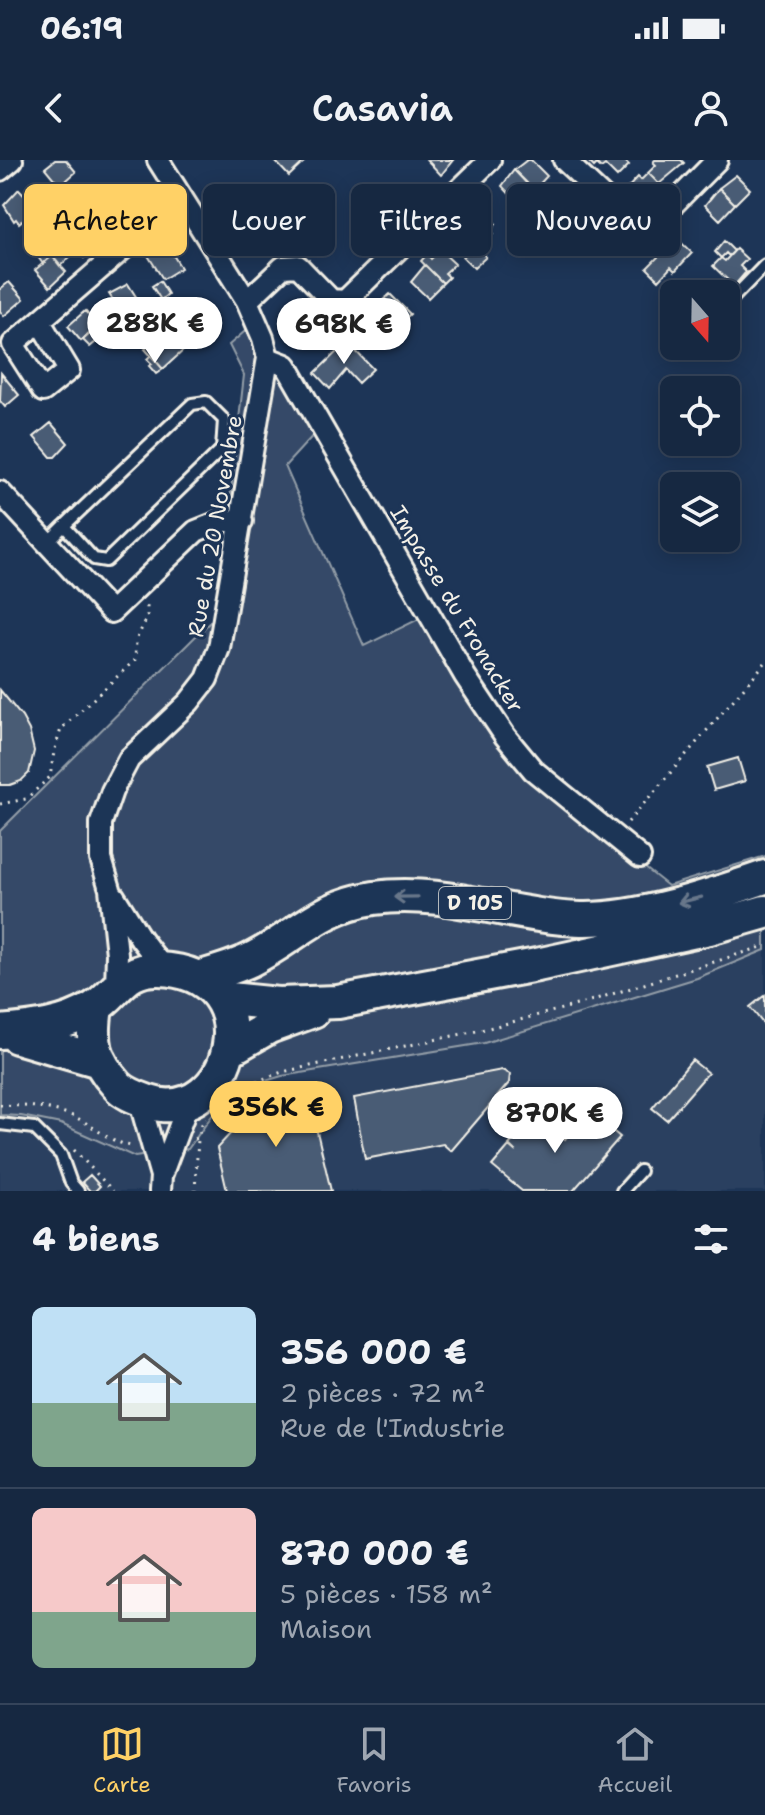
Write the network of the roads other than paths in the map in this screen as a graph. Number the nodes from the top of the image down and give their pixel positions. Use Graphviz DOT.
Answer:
graph roads {
  1 [pos="12,160"];
  2 [pos="158,160"];
  3 [pos="490,160"];
  4 [pos="564,160"];
  5 [pos="717,160"];
  6 [pos="0,170"];
  7 [pos="173,184"];
  8 [pos="187,206"];
  9 [pos="116,256"];
  10 [pos="765,265"];
  11 [pos="740,291"];
  12 [pos="247,301"];
  13 [pos="40,322"];
  14 [pos="268,358"];
  15 [pos="0,492"];
  16 [pos="242,521"];
  17 [pos="64,526"];
  18 [pos="47,543"];
  19 [pos="640,857"];
  20 [pos="765,877"];
  21 [pos="110,889"];
  22 [pos="765,912"];
  23 [pos="164,969"];
  24 [pos="209,988"];
  25 [pos="106,997"];
  26 [pos="338,1002"];
  27 [pos="0,1032"];
  28 [pos="229,1050"];
  29 [pos="99,1061"];
  30 [pos="139,1099"];
  31 [pos="199,1109"];
  32 [pos="0,1124"];
  33 [pos="640,1171"];
  34 [pos="161,1183"];
  35 [pos="78,1191"];
  36 [pos="622,1191"];
  1 -- 6 [label="street"];
  2 -- 7 [label="street, Rue du 20 Novembre"];
  3 -- 12 [label="street"];
  4 -- 5 [label="street"];
  8 -- 12 [label="street, Rue du 20 Novembre"];
  9 -- 13 [label="street"];
  10 -- 11 [label="lane"];
  12 -- 14 [label="street, Rue du 20 Novembre"];
  14 -- 16 [label="street, Rue du 20 Novembre"];
  14 -- 19 [label="street, Impasse du Fronacker"];
  15 -- 18 [label="street"];
  16 -- 18 [label="street"];
  16 -- 21 [label="street, Rue du 20 Novembre"];
  17 -- 17 [label="lane"];
  17 -- 18 [label="lane"];
  20 -- 24 [label="main road, D 105, one-way"];
  21 -- 23 [label="street, Rue du 20 Novembre"];
  21 -- 25 [label="street, Rue du 20 Novembre"];
  22 -- 26 [label="main road"];
  23 -- 24 [label="main road"];
  23 -- 25 [label="main road"];
  24 -- 26 [label="main road"];
  24 -- 28 [label="main road"];
  25 -- 27 [label="main road"];
  25 -- 29 [label="main road"];
  26 -- 28 [label="main road"];
  27 -- 29 [label="main road"];
  28 -- 31 [label="main road"];
  29 -- 30 [label="main road"];
  30 -- 31 [label="main road"];
  30 -- 34 [label="street"];
  31 -- 34 [label="street"];
  32 -- 35 [label="lane"];
  33 -- 36 [label="lane"];
}
